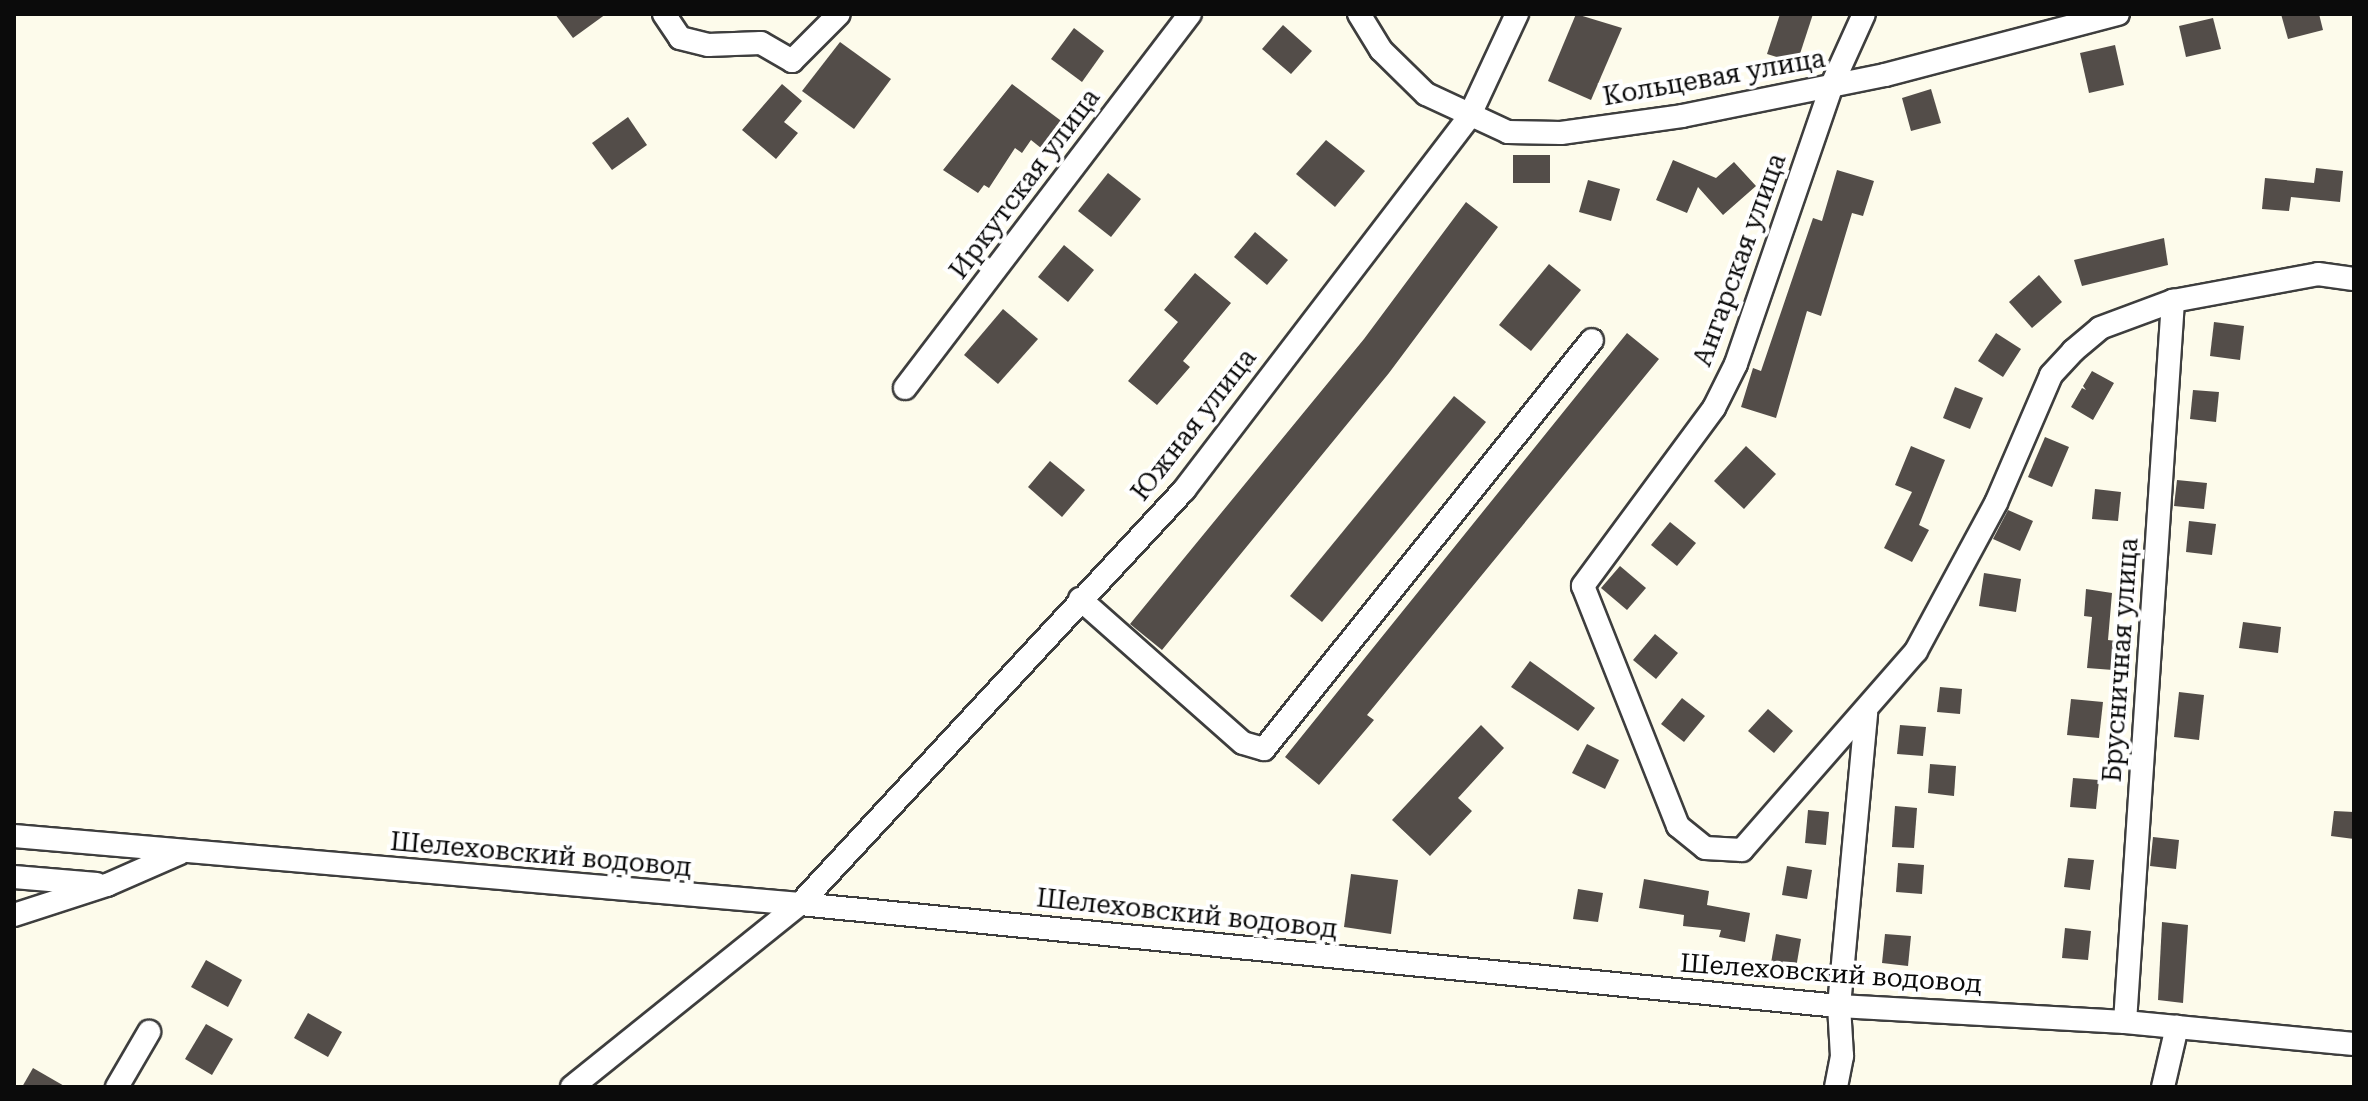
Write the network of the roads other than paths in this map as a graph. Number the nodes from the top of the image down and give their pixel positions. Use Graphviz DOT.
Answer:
graph roads {
  1 [pos="664,14"];
  2 [pos="839,14"];
  3 [pos="1190,14"];
  4 [pos="1359,14"];
  5 [pos="1517,14"];
  6 [pos="1864,14"];
  7 [pos="2118,14"];
  8 [pos="1832,85"];
  9 [pos="1469,117"];
  10 [pos="2354,279"];
  11 [pos="2173,301"];
  12 [pos="1592,340"];
  13 [pos="905,388"];
  14 [pos="1080,599"];
  15 [pos="1866,713"];
  16 [pos="14,836"];
  17 [pos="185,851"];
  18 [pos="14,877"];
  19 [pos="107,885"];
  20 [pos="800,904"];
  21 [pos="14,915"];
  22 [pos="1839,1006"];
  23 [pos="2125,1022"];
  24 [pos="2177,1027"];
  25 [pos="149,1032"];
  26 [pos="2354,1044"];
  27 [pos="117,1087"];
  28 [pos="572,1087"];
  29 [pos="1836,1087"];
  30 [pos="2163,1087"];
  1 -- 2 [label="street"];
  3 -- 13 [label="street, Иркутская улица"];
  4 -- 9 [label="street, Кольцевая улица"];
  5 -- 9 [label="street, Южная улица"];
  6 -- 8 [label="street, Ангарская улица"];
  7 -- 8 [label="street, Кольцевая улица"];
  8 -- 9 [label="street, Кольцевая улица"];
  8 -- 15 [label="street, Ангарская улица"];
  9 -- 14 [label="street, Южная улица"];
  10 -- 11 [label="street"];
  11 -- 15 [label="street"];
  11 -- 23 [label="street, Брусничная улица"];
  12 -- 14 [label="street"];
  14 -- 20 [label="street, Южная улица"];
  15 -- 22 [label="street"];
  16 -- 17 [label="street, Шелеховский водовод"];
  17 -- 19 [label="street"];
  17 -- 20 [label="street, Шелеховский водовод"];
  18 -- 19 [label="street"];
  19 -- 21 [label="street"];
  20 -- 22 [label="street, Шелеховский водовод"];
  20 -- 28 [label="street, Южная улица"];
  22 -- 23 [label="street, Шелеховский водовод"];
  22 -- 29 [label="street"];
  23 -- 24 [label="street, Шелеховский водовод"];
  24 -- 26 [label="street, Шелеховский водовод"];
  24 -- 30 [label="street"];
  25 -- 27 [label="street"];
}
